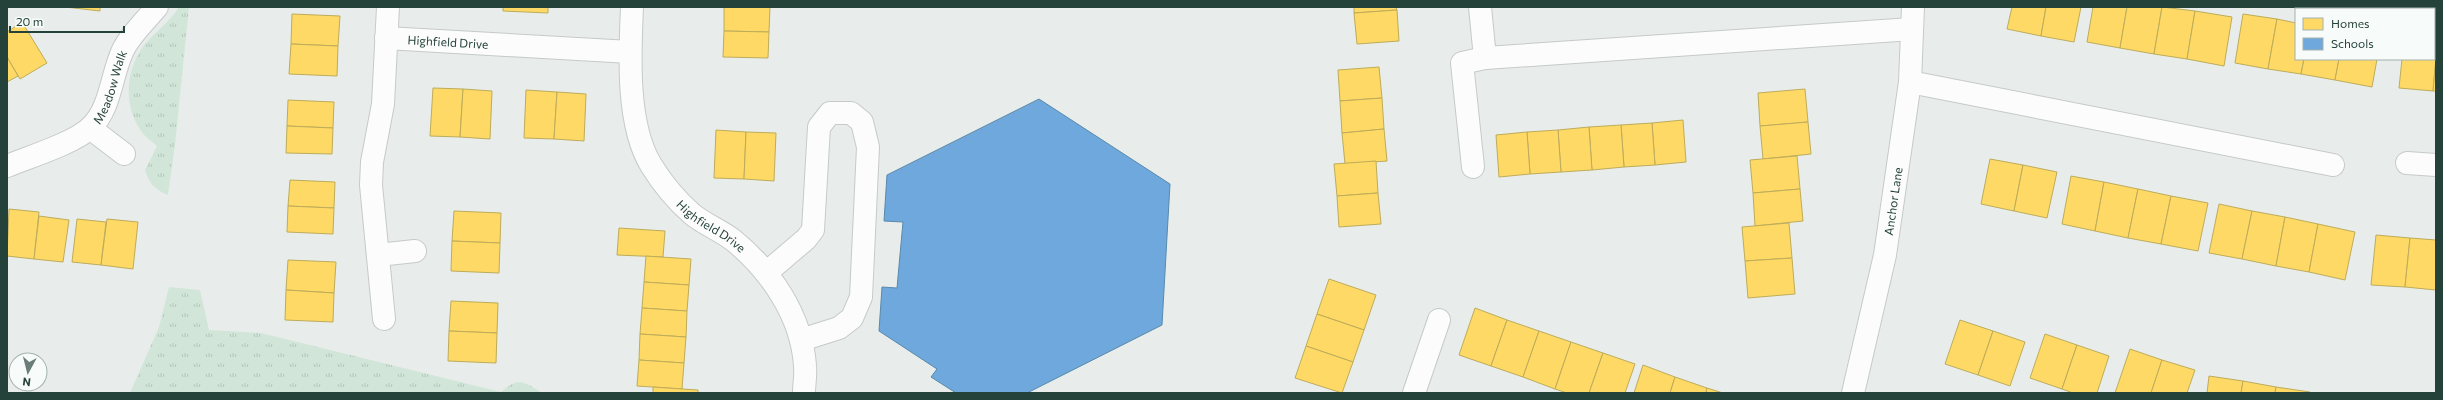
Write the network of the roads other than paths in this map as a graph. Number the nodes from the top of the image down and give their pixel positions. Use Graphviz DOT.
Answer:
graph roads {
  1 [pos="157,7"];
  2 [pos="388,7"];
  3 [pos="632,7"];
  4 [pos="1480,7"];
  5 [pos="1913,7"];
  6 [pos="1912,29"];
  7 [pos="386,38"];
  8 [pos="630,52"];
  9 [pos="1485,58"];
  10 [pos="1910,82"];
  11 [pos="90,128"];
  12 [pos="124,154"];
  13 [pos="2407,163"];
  14 [pos="2333,165"];
  15 [pos="2436,165"];
  16 [pos="7,166"];
  17 [pos="1472,167"];
  18 [pos="415,251"];
  19 [pos="378,255"];
  20 [pos="766,273"];
  21 [pos="384,319"];
  22 [pos="1439,320"];
  23 [pos="801,340"];
  24 [pos="804,393"];
  25 [pos="1414,393"];
  26 [pos="1853,393"];
  1 -- 11 [label="street, Meadow Walk"];
  2 -- 7 [label="street"];
  3 -- 8 [label="street, Highfield Drive"];
  4 -- 9 [label="street"];
  5 -- 6 [label="street, Anchor Lane"];
  6 -- 9 [label="street"];
  6 -- 10 [label="street, Anchor Lane"];
  7 -- 8 [label="street, Highfield Drive"];
  7 -- 19 [label="street"];
  8 -- 20 [label="street, Highfield Drive"];
  9 -- 17 [label="street"];
  10 -- 14 [label="street"];
  10 -- 26 [label="street, Anchor Lane"];
  11 -- 12 [label="street, Meadow Walk"];
  11 -- 16 [label="street, Meadow Walk"];
  13 -- 15 [label="street"];
  18 -- 19 [label="street"];
  19 -- 21 [label="street"];
  20 -- 23 [label="street, Highfield Drive"];
  20 -- 23 [label="street"];
  22 -- 25 [label="street"];
  23 -- 24 [label="street, Highfield Drive"];
}
